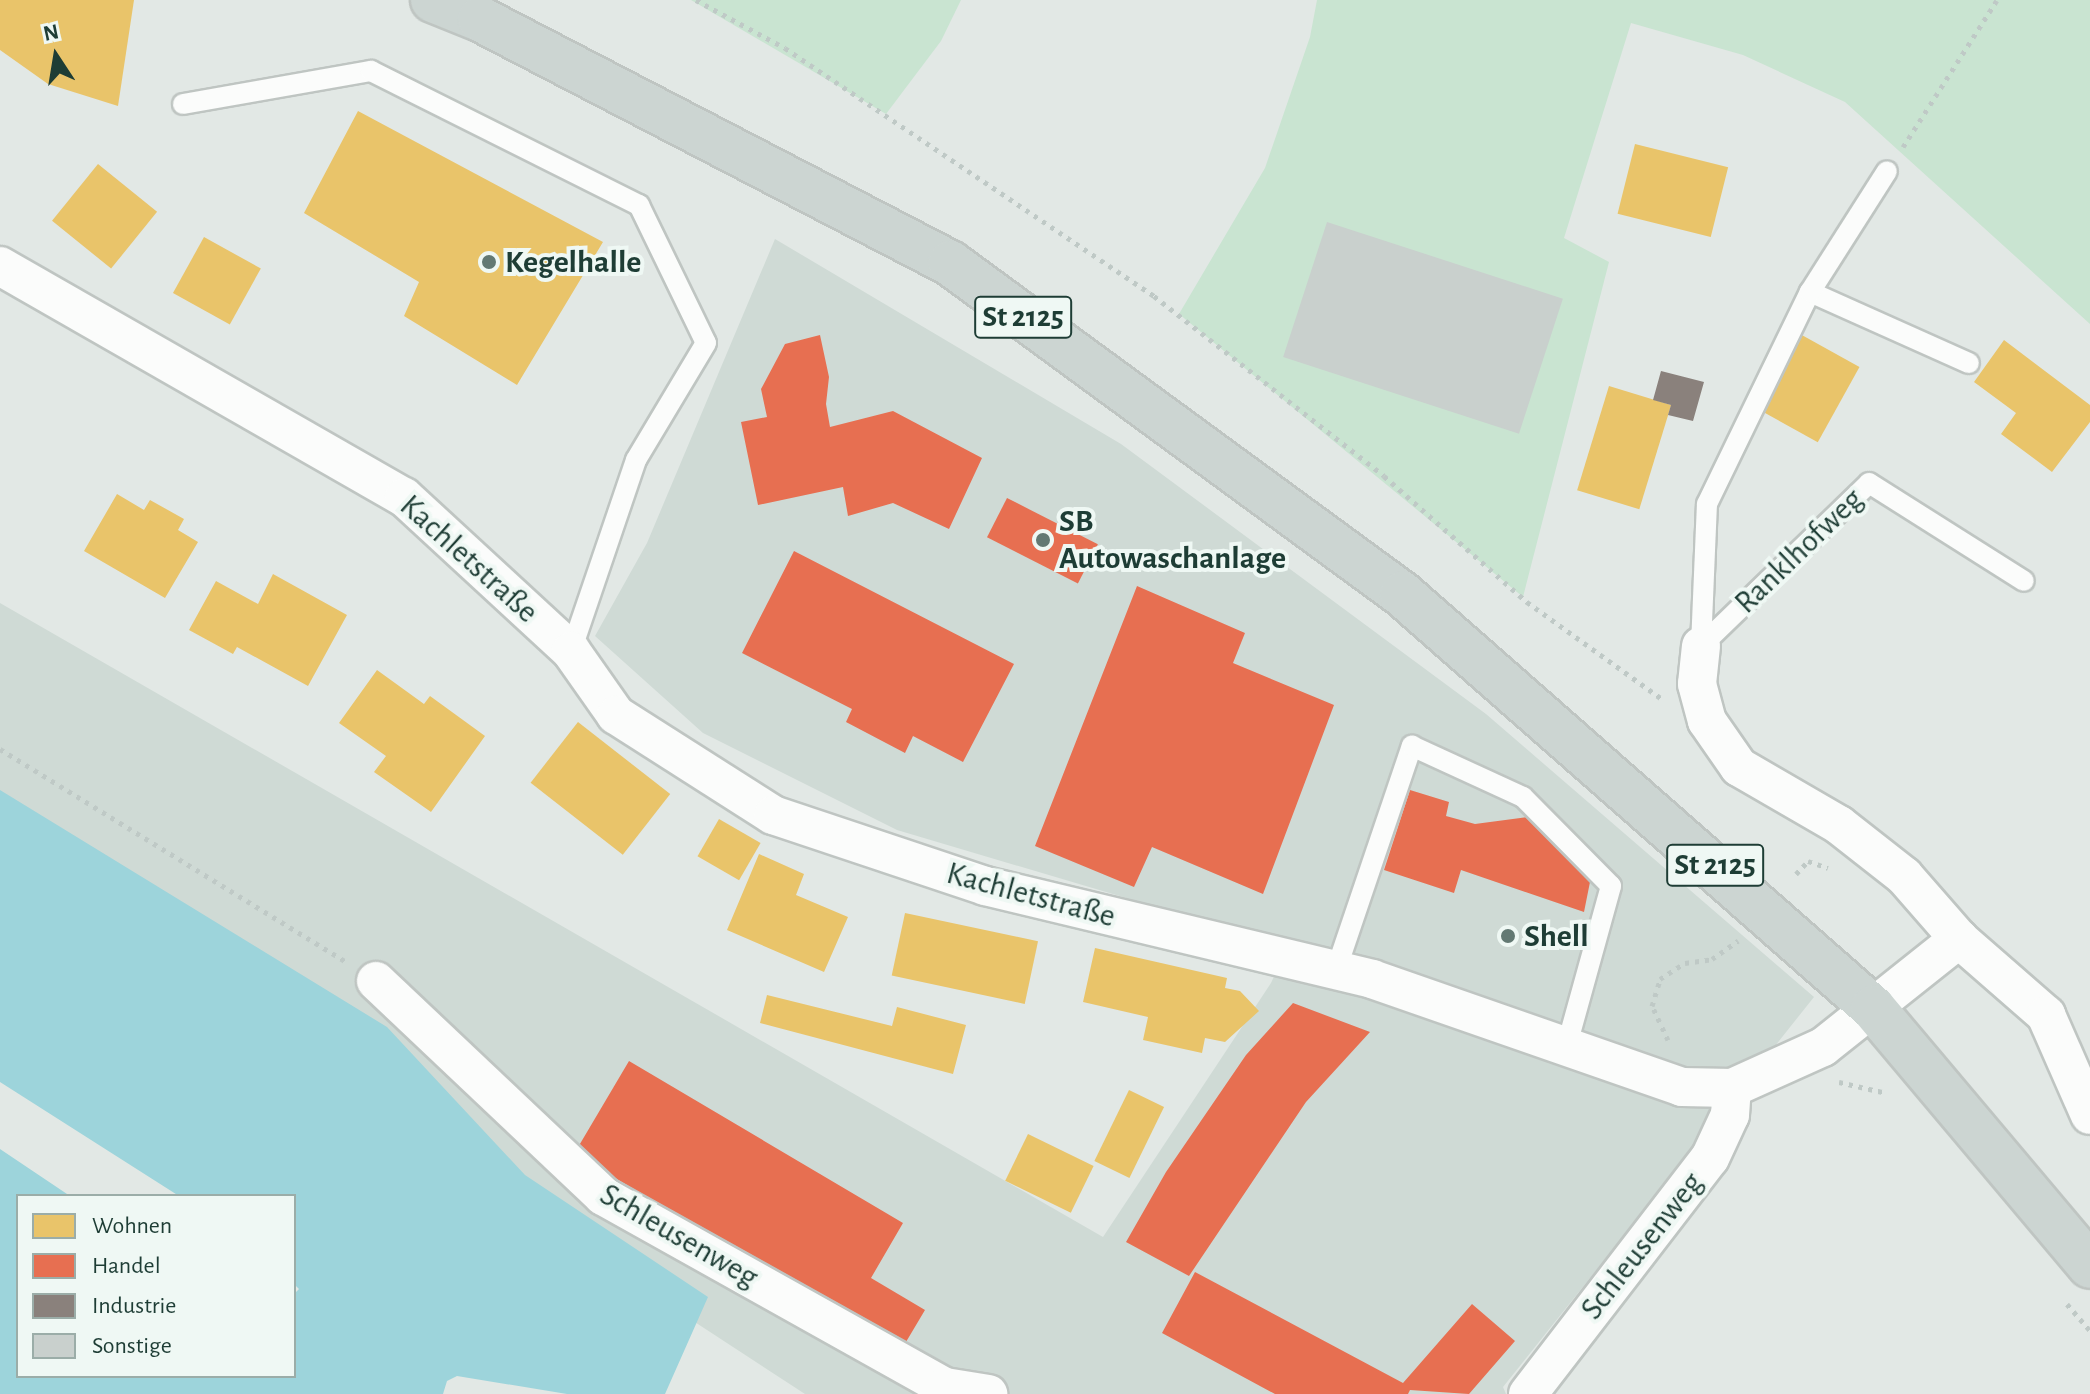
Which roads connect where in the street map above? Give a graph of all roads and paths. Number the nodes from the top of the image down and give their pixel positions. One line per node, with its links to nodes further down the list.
1 (433, 0): 18 (main road, St 2125)
2 (696, 0): 12 (path)
3 (1997, 0): 5 (path)
4 (183, 104): 11 (lane)
5 (1887, 171): 7 (lane, Ranklhofweg)
6 (0, 266): 11 (street, Kachletstraße)
7 (1810, 292): 8 (lane); 10 (lane, Ranklhofweg)
8 (1969, 363)
9 (2024, 581): 10 (lane, Ranklhofweg)
10 (1701, 646): 12 (street, Ranklhofweg)
11 (571, 651): 16 (street, Kachletstraße)
12 (1701, 699): 15 (street, Ranklhofweg)
13 (0, 749): 17 (path)
14 (1740, 938): 19 (path)
15 (1959, 939): 18 (street, Kachletstraße); 24 (street)
16 (1336, 970): 20 (street, Kachletstraße); 20 (lane)
17 (376, 981): 27 (street, Schleusenweg)
18 (1873, 1008): 22 (street, Kachletstraße); 25 (main road, St 2125)
19 (1670, 1043)
20 (1567, 1045): 22 (street, Kachletstraße)
21 (1835, 1081): 23 (path)
22 (1732, 1088): 28 (street, Schleusenweg)
23 (1891, 1094)
24 (2090, 1115)
25 (2075, 1280): 26 (path)
26 (2090, 1330)
27 (988, 1394)
28 (1528, 1394)

